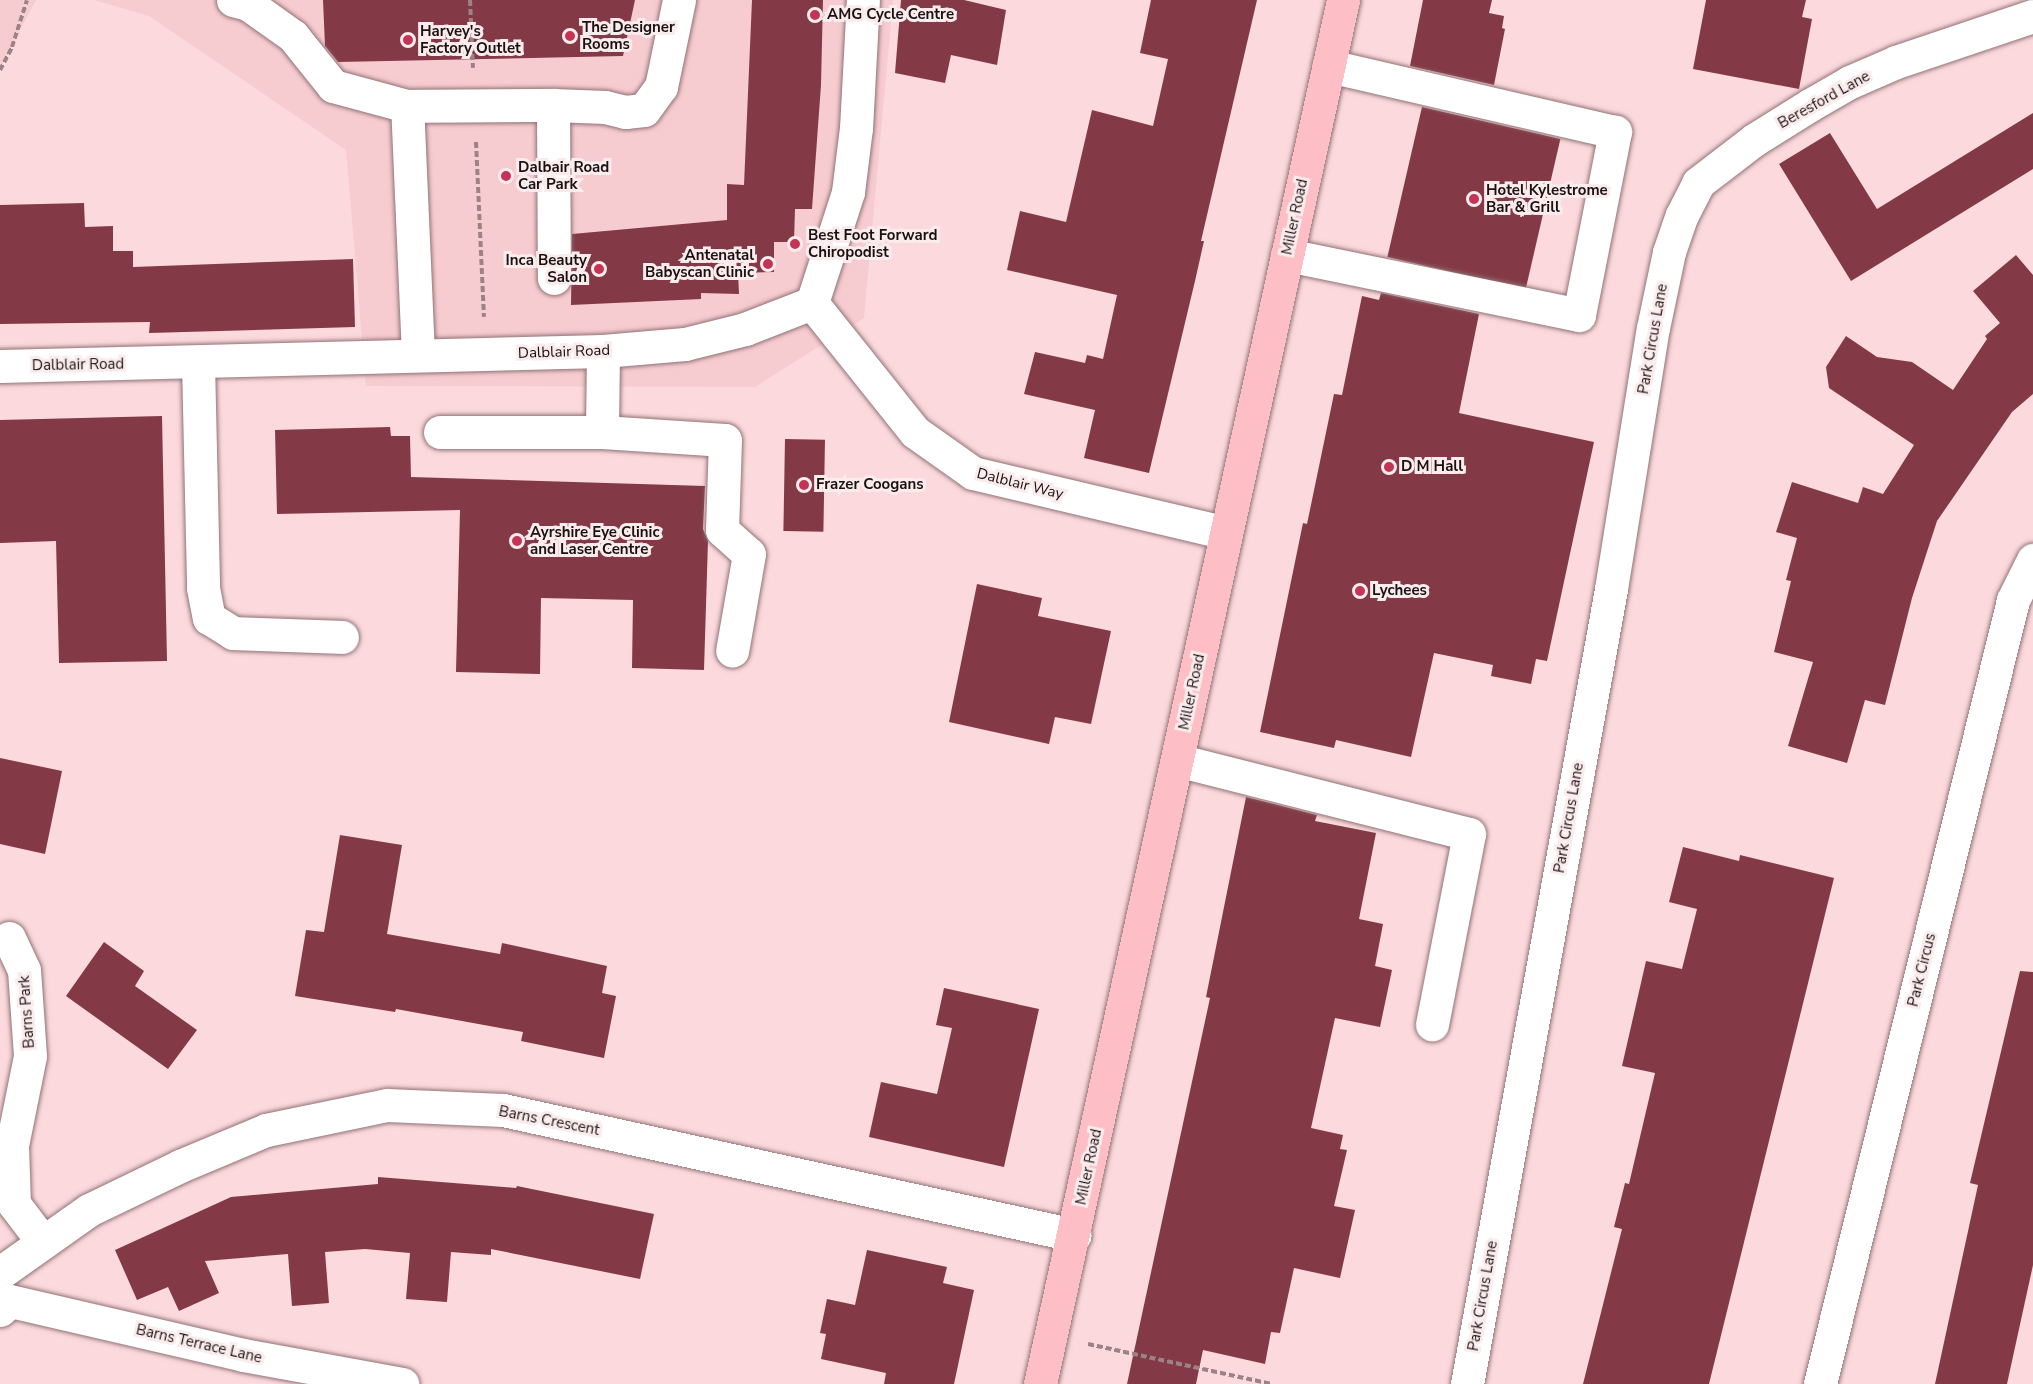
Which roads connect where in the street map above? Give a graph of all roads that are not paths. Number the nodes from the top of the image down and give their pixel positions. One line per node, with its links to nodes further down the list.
1 (233, 0): 8 (street)
2 (679, 0): 7 (street)
3 (863, 0): 12 (street)
4 (1343, 0): 6 (main road, Miller Road)
5 (2033, 16): 9 (street, Beresford Lane)
6 (1328, 66): 10 (main road, Miller Road); 10 (street)
7 (553, 105): 8 (street); 11 (street)
8 (407, 106): 14 (street)
9 (1670, 252): 32 (street, Park Circus Lane)
10 (1287, 255): 19 (main road, Miller Road)
11 (554, 278)
12 (812, 303): 13 (street, Dalblair Road); 19 (street, Dalblair Way)
13 (603, 351): 14 (street, Dalblair Road); 18 (street)
14 (418, 355): 15 (street, Dalblair Road)
15 (198, 362): 16 (street, Dalblair Road); 21 (street)
16 (0, 366)
17 (440, 432): 18 (street)
18 (602, 432): 22 (street)
19 (1226, 533): 23 (main road, Miller Road)
20 (2033, 560): 33 (street, Park Circus)
21 (342, 637)
22 (732, 651)
23 (1177, 760): 25 (street); 26 (main road, Miller Road)
24 (9, 938): 27 (street, Barns Park)
25 (1432, 1024)
26 (1074, 1235): 27 (street, Barns Crescent); 31 (main road, Miller Road)
27 (43, 1242): 28 (street)
28 (0, 1273)
29 (0, 1310): 30 (street, Barns Terrace Lane)
30 (402, 1384)
31 (1040, 1384)
32 (1467, 1384)
33 (1820, 1384)

